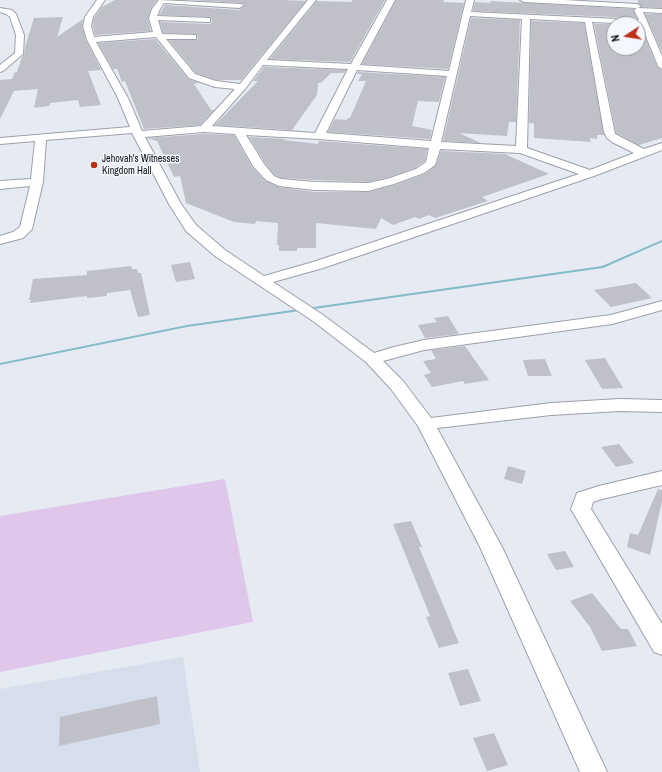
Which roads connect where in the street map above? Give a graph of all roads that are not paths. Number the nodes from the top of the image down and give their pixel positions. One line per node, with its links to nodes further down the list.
1 (101, 0): 21 (street)
2 (163, 0): 8 (street); 14 (street)
3 (312, 0): 22 (street)
4 (391, 0): 23 (street)
5 (470, 0): 11 (street)
6 (524, 0): 7 (street)
7 (636, 5): 10 (street); 13 (street)
8 (239, 6)
9 (0, 10): 25 (street)
10 (662, 11)
11 (467, 14): 12 (street); 26 (street)
12 (526, 16): 15 (street); 36 (street)
13 (641, 16)
14 (153, 18): 16 (street); 19 (street)
15 (588, 19): 17 (street); 37 (street)
16 (207, 20)
17 (606, 20)
18 (646, 27): 24 (street)
19 (160, 35): 20 (street); 21 (street); 27 (street)
20 (193, 37)
21 (91, 40): 30 (street)
22 (260, 62): 23 (street); 27 (street)
23 (354, 66): 26 (street); 31 (street)
24 (662, 66)
25 (0, 69)
26 (452, 74): 34 (street)
27 (242, 87): 28 (street)
28 (204, 128): 29 (street); 30 (street)
29 (238, 130): 31 (street); 34 (street)
30 (137, 132): 32 (street); 42 (street)
31 (319, 136): 34 (street)
32 (41, 138): 33 (street); 39 (street)
33 (0, 141)
34 (435, 145): 36 (street)
35 (662, 146): 37 (street)
36 (521, 150): 38 (street)
37 (643, 153): 38 (street)
38 (590, 174): 42 (street)
39 (37, 182): 40 (street); 41 (street)
40 (0, 185)
41 (0, 240)
42 (261, 281): 44 (street)
43 (662, 305): 44 (street)
44 (372, 359): 46 (street)
45 (662, 406): 46 (street)
46 (426, 424): 49 (street)
47 (662, 478): 48 (street)
48 (662, 645)
49 (594, 772)

